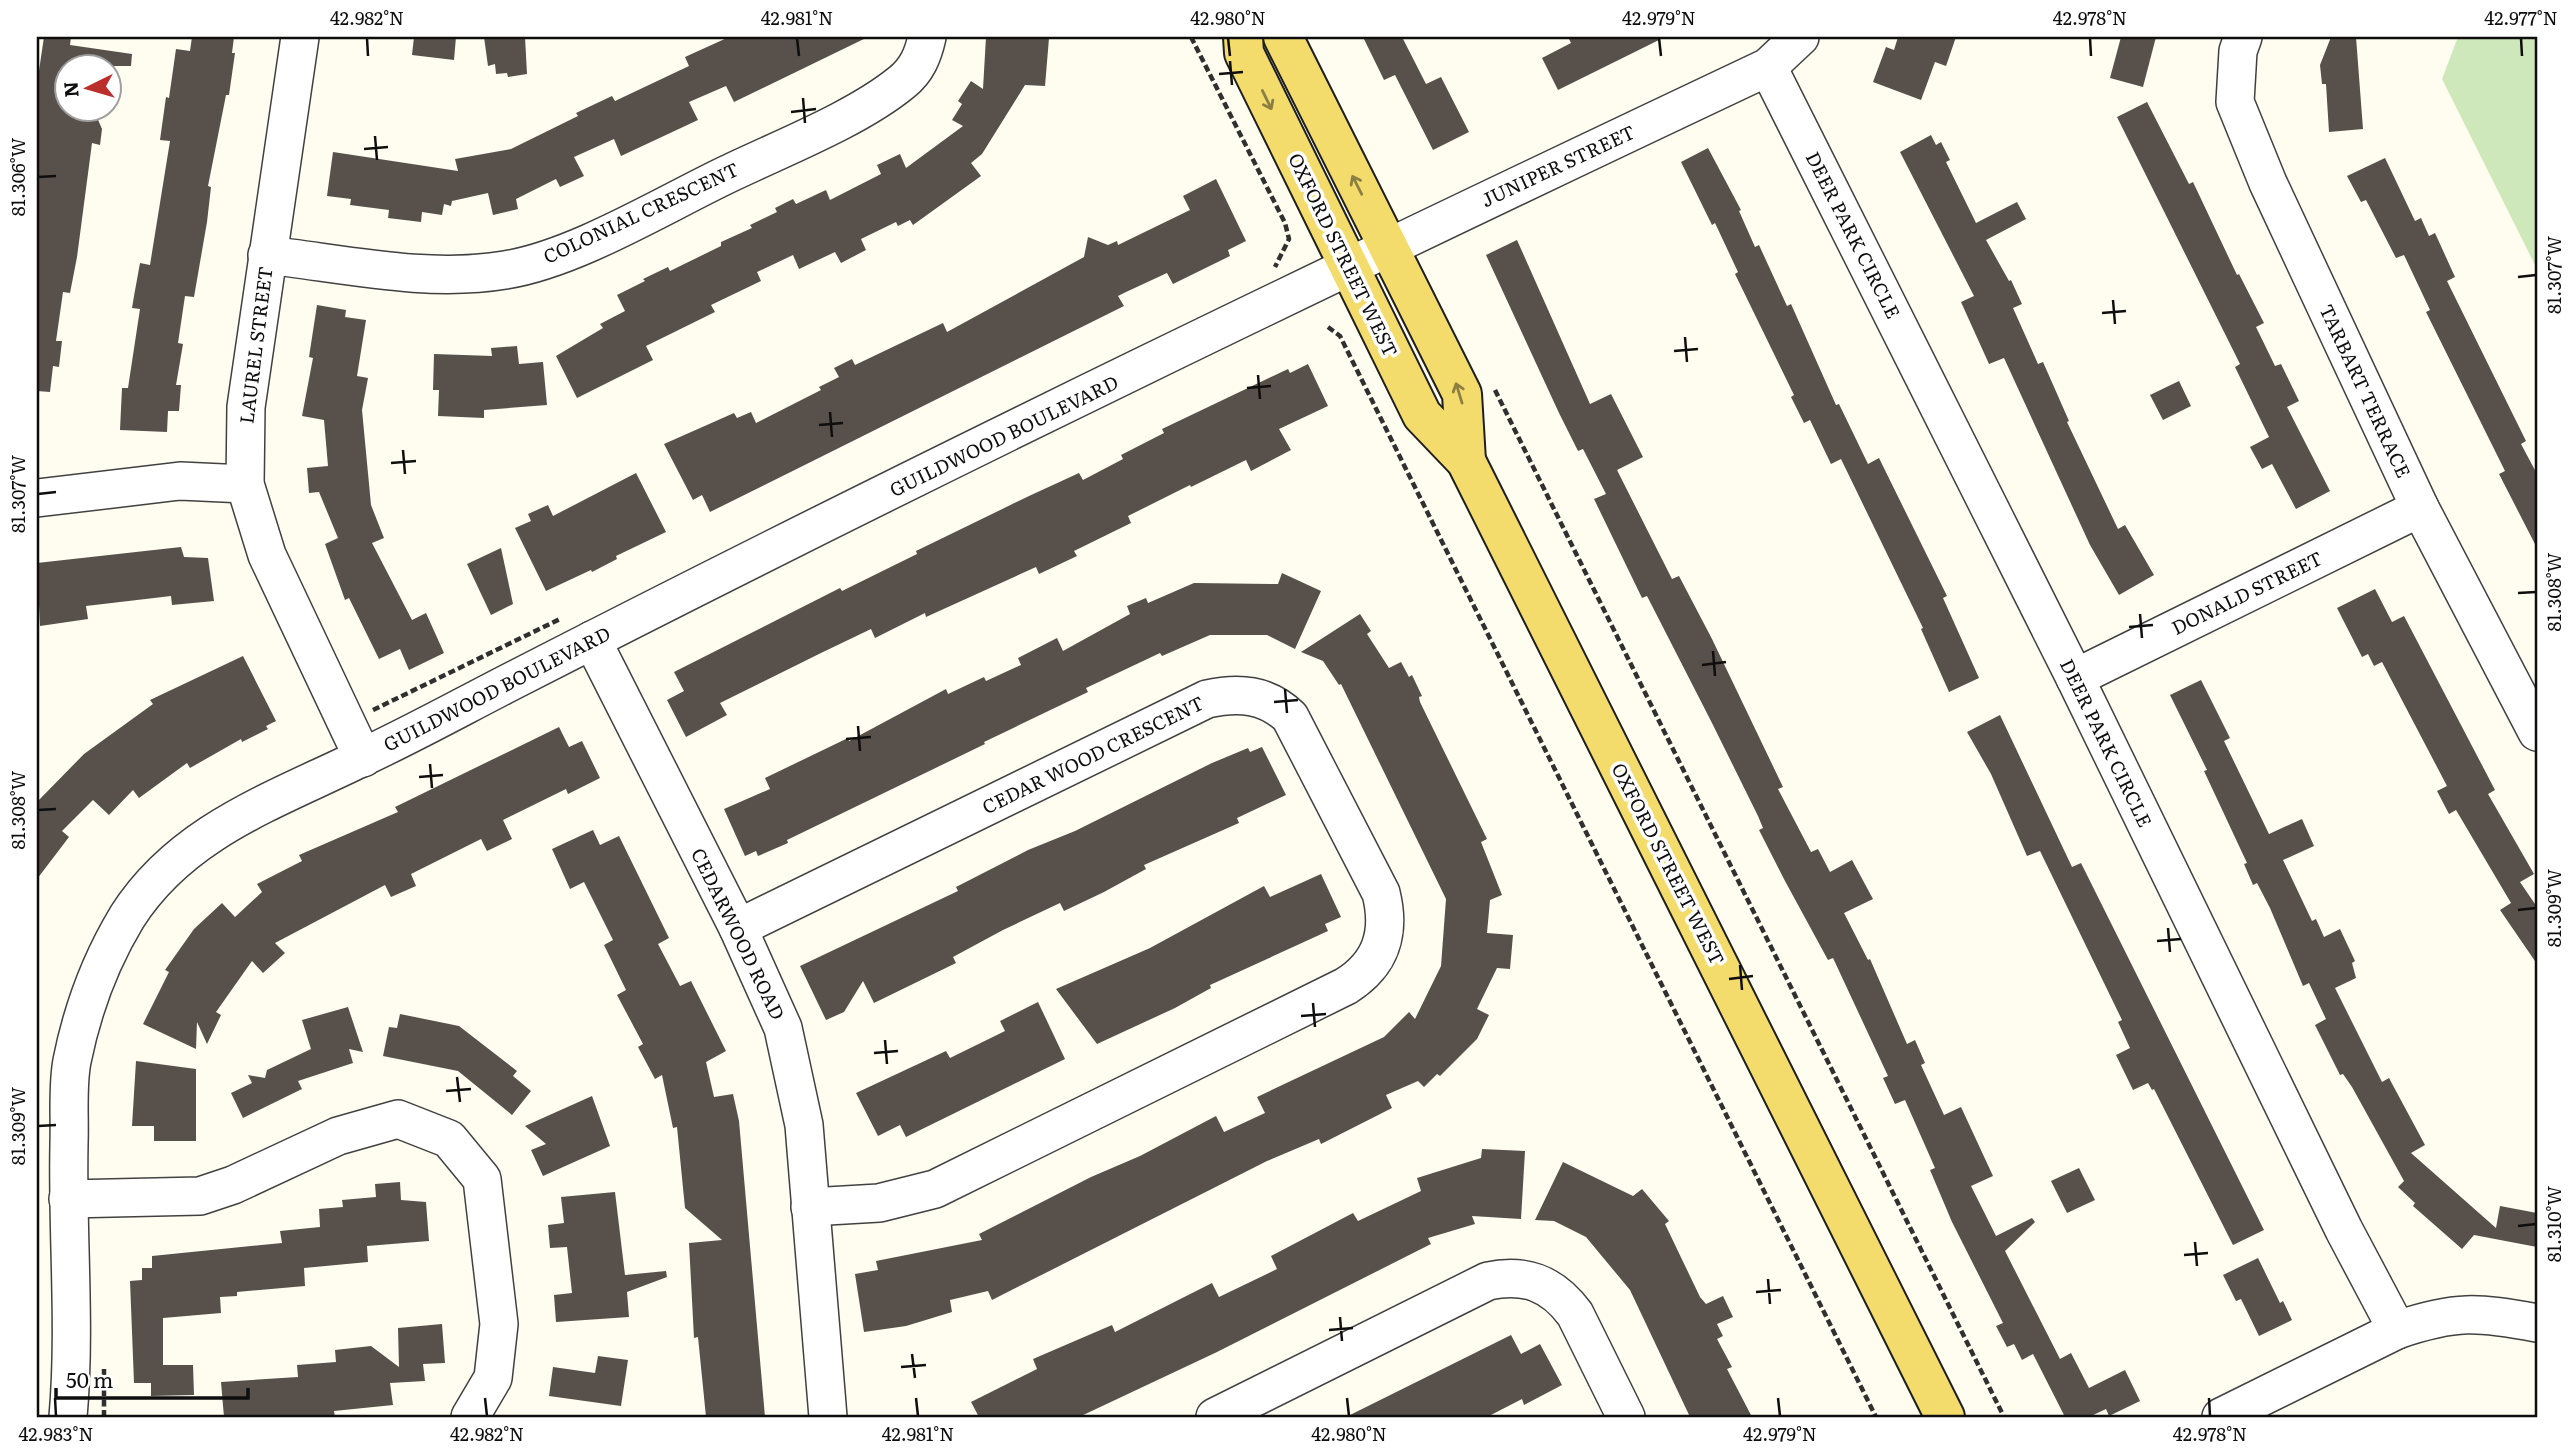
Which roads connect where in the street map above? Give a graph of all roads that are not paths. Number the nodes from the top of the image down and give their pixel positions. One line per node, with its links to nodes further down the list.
1 (300, 37): 9 (street, LAUREL STREET)
2 (927, 37): 9 (street, COLONIAL CRESCENT)
3 (1243, 37): 10 (main road, OXFORD STREET WEST, one-way to 10)
4 (1283, 37): 8 (main road, OXFORD STREET WEST, one-way to 4)
5 (1800, 37): 7 (street)
6 (2243, 37): 14 (street, TARBART TERRACE)
7 (1768, 67): 8 (street, JUNIPER STREET); 16 (street, DEER PARK CIRCLE)
8 (1388, 246): 10 (street, JUNIPER STREET); 11 (main road, OXFORD STREET WEST, one-way to 8)
9 (267, 254): 12 (street, LAUREL STREET)
10 (1348, 265): 11 (main road, OXFORD STREET WEST); 15 (street, GUILDWOOD BOULEVARD)
11 (1466, 461): 29 (main road, OXFORD STREET WEST)
12 (245, 484): 13 (street); 18 (street, LAUREL STREET)
13 (37, 498)
14 (2420, 508): 16 (street, DONALD STREET); 17 (street, TARBART TERRACE)
15 (582, 627): 18 (street, GUILDWOOD BOULEVARD); 19 (street, CEDARWOOD ROAD)
16 (2075, 678): 23 (street, DEER PARK CIRCLE)
17 (2537, 732)
18 (363, 758): 20 (street, GUILDWOOD BOULEVARD)
19 (738, 928): 21 (street, CEDARWOOD ROAD); 21 (street, CEDAR WOOD CRESCENT)
20 (68, 1199): 24 (street, GUILDWOOD BOULEVARD); 25 (street)
21 (810, 1207): 26 (street, CEDARWOOD ROAD)
22 (2537, 1323): 23 (street)
23 (2397, 1330): 30 (street)
24 (68, 1417)
25 (470, 1417)
26 (828, 1417)
27 (1215, 1417): 28 (street)
28 (1626, 1417)
29 (1945, 1417)
30 (2221, 1417)

